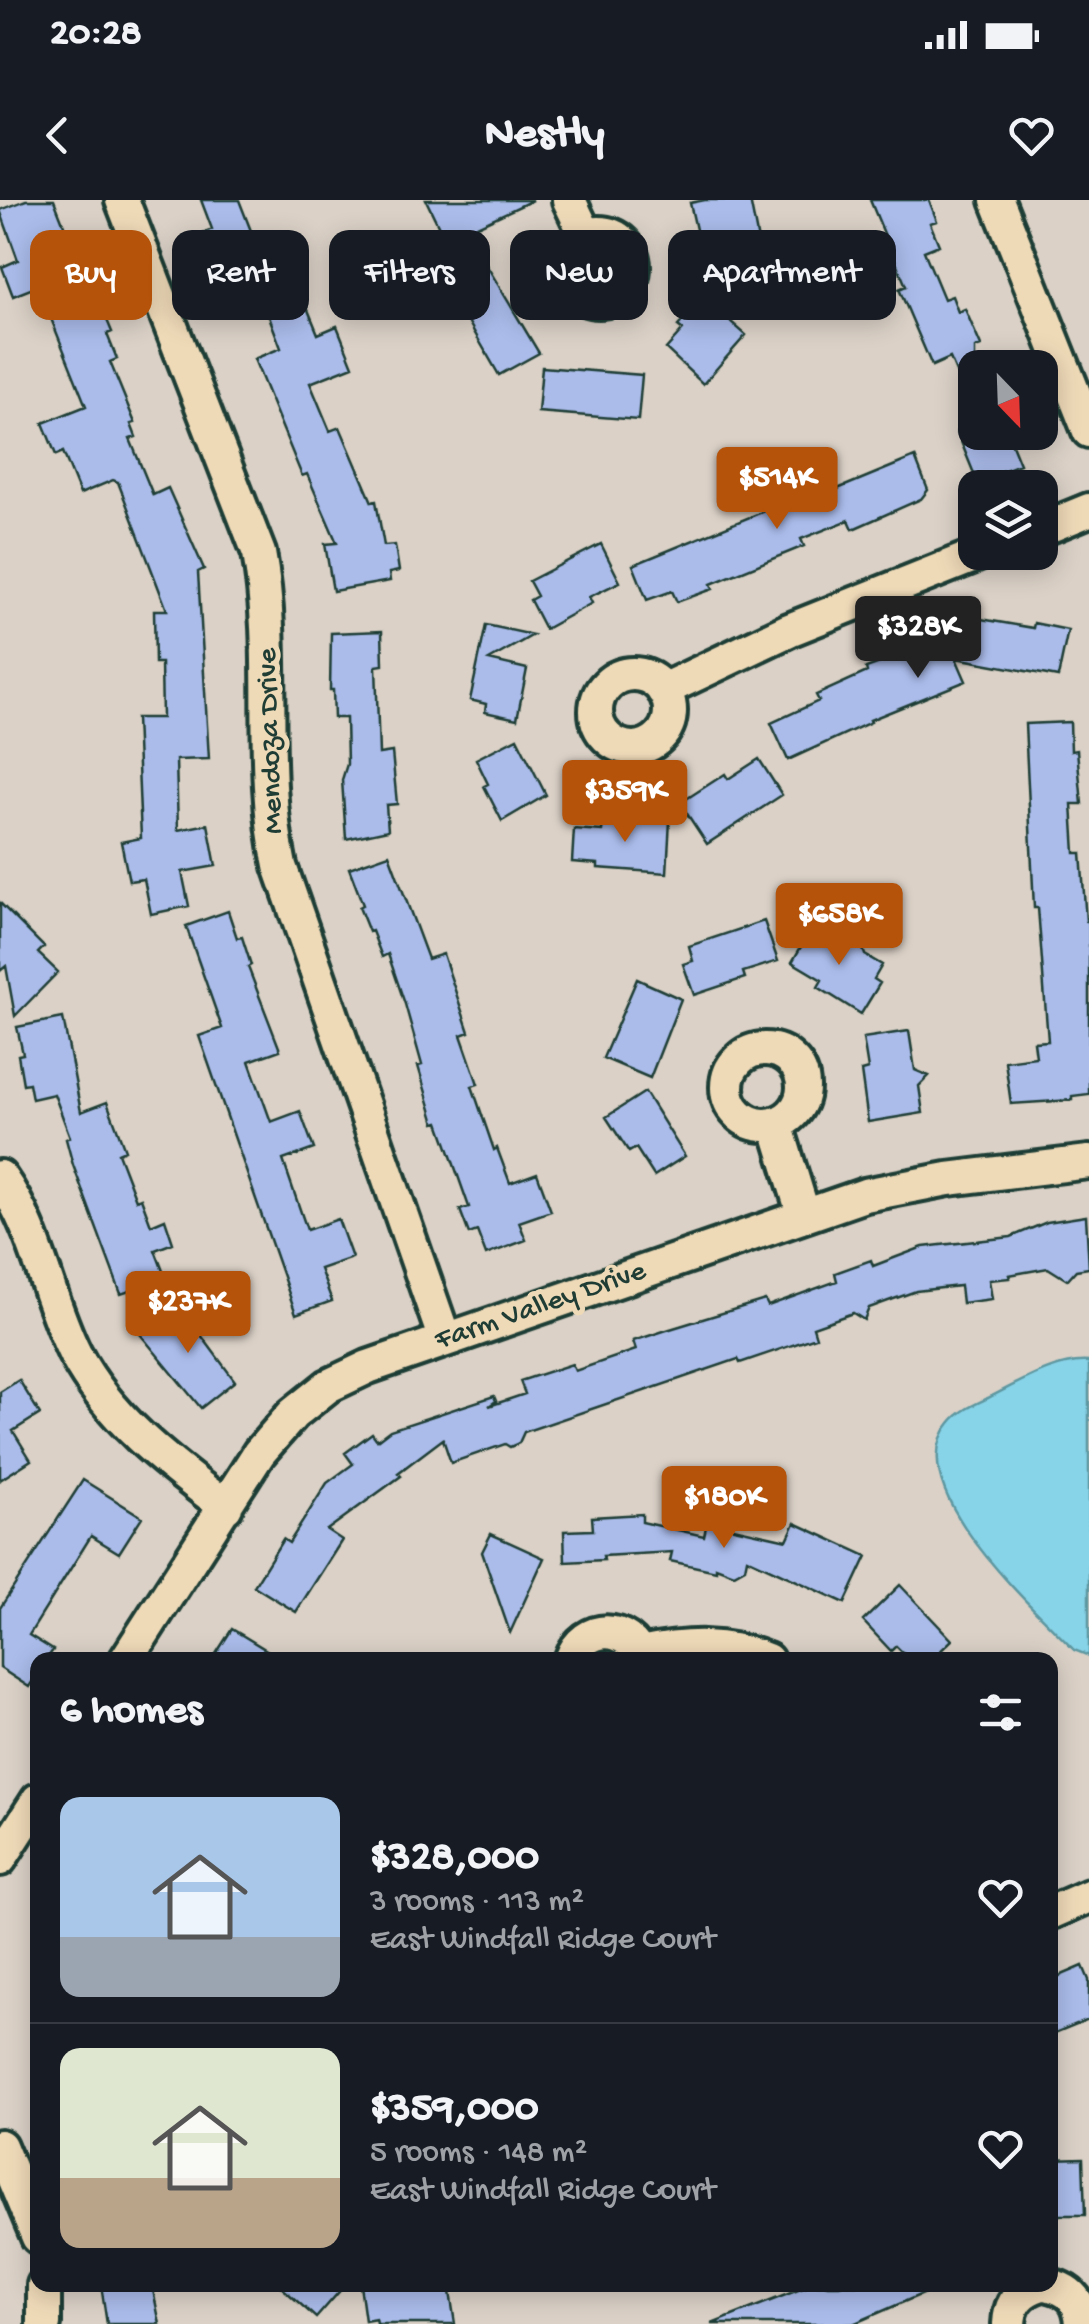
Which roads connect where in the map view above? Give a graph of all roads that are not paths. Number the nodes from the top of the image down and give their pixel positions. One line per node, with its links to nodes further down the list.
1 (122, 200): 14 (street, Mendoza Drive)
2 (569, 200): 4 (street)
3 (996, 200): 5 (street)
4 (583, 230)
5 (1089, 431)
6 (1089, 510): 7 (street)
7 (1058, 523)
8 (958, 562): 9 (street)
9 (663, 690)
10 (776, 1124): 13 (street)
11 (1089, 1162): 13 (street, Farm Valley Drive)
12 (0, 1177): 15 (street)
13 (804, 1216): 14 (street, Farm Valley Drive)
14 (445, 1340): 15 (street, Farm Valley Drive)
15 (226, 1507): 16 (street, Farm Valley Drive)
16 (131, 1652)
17 (574, 1652): 18 (street)
18 (638, 1652)
19 (660, 1652): 20 (street)
20 (741, 1652)
21 (30, 1812): 22 (street)
22 (0, 1859)
23 (1089, 1896): 24 (street)
24 (1058, 1910)
25 (0, 2146): 26 (street)
26 (30, 2218)
27 (1058, 2288): 32 (street)
28 (44, 2292): 30 (street)
29 (1024, 2292): 31 (street)
30 (44, 2324)
31 (1009, 2324)
32 (1082, 2324)

